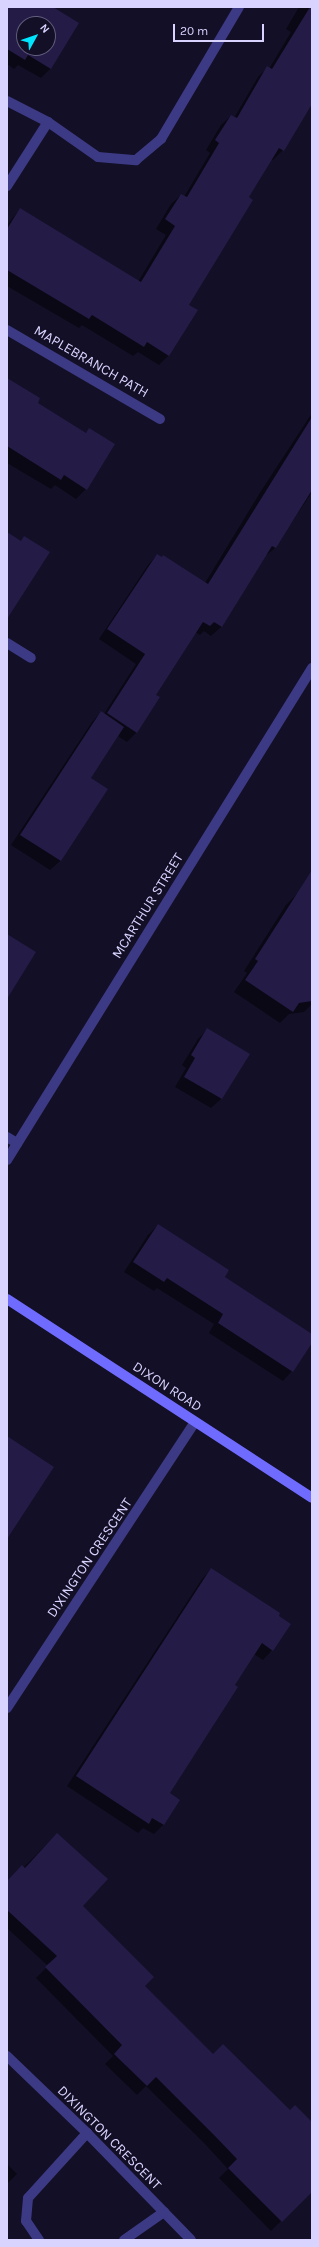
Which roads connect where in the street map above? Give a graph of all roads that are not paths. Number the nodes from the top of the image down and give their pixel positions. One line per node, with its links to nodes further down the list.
1 (239, 7): 3 (street)
2 (7, 101): 3 (street)
3 (48, 122): 4 (street)
4 (7, 186)
5 (7, 330): 6 (street, MAPLEBRANCH PATH)
6 (160, 418)
7 (7, 643): 8 (street)
8 (31, 658)
9 (312, 668): 11 (street, MCARTHUR STREET)
10 (7, 1137): 11 (street)
11 (17, 1143): 12 (street, MCARTHUR STREET)
12 (7, 1160)
13 (7, 1299): 14 (main road, DIXON ROAD)
14 (195, 1422): 15 (main road, DIXON ROAD); 16 (street, DIXINGTON CRESCENT)
15 (312, 1498)
16 (7, 1708)
17 (7, 2056): 18 (street, DIXINGTON CRESCENT)
18 (87, 2132): 19 (street, DIXINGTON CRESCENT); 20 (street)
19 (164, 2212): 21 (street); 22 (street, DIXINGTON CRESCENT)
20 (39, 2240)
21 (124, 2240)
22 (191, 2240)

